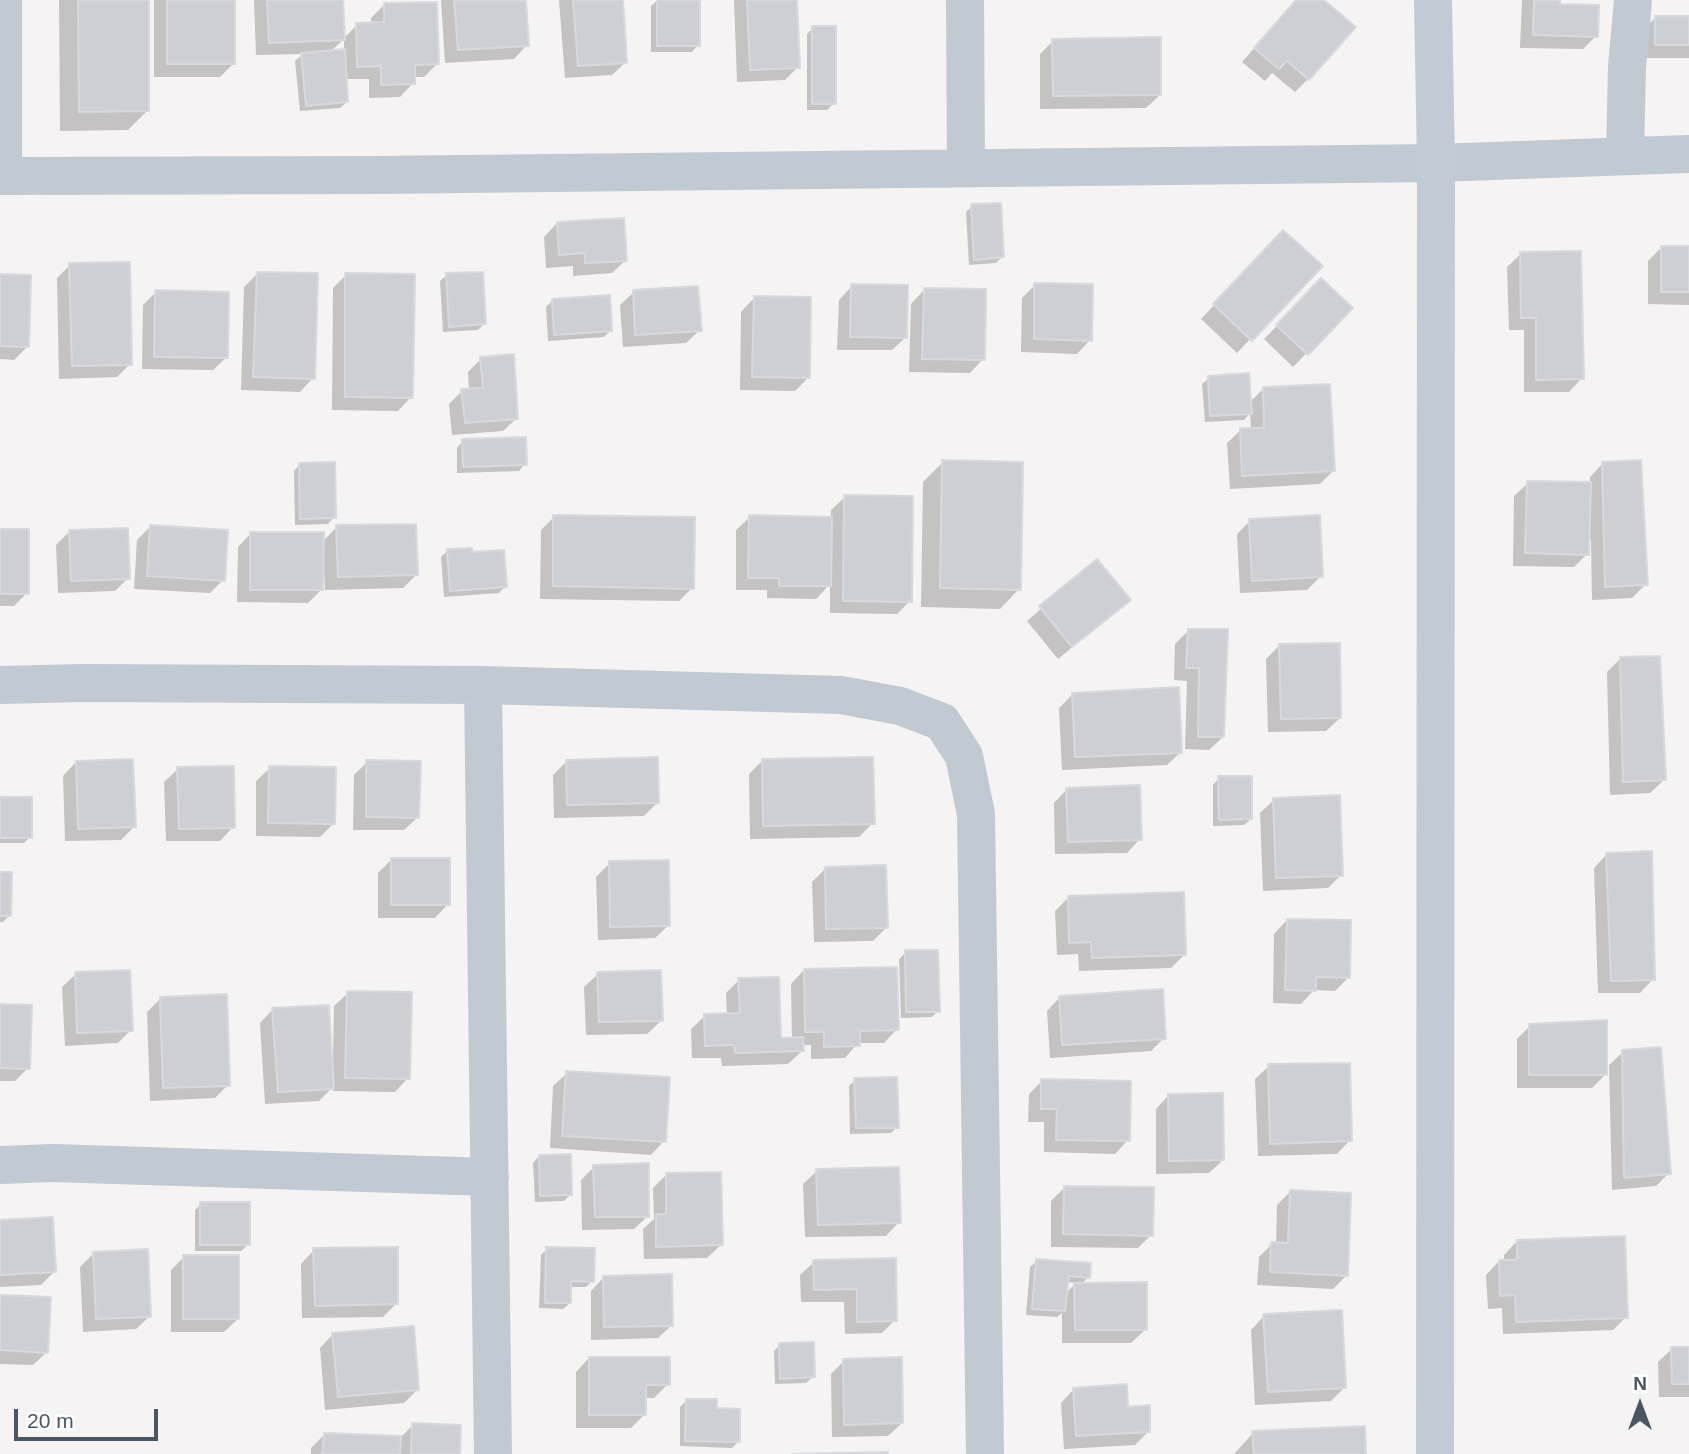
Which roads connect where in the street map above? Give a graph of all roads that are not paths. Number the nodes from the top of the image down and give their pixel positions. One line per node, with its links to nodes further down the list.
1 (3, 0): 9 (street)
2 (965, 0): 8 (street)
3 (1433, 0): 7 (street)
4 (1633, 0): 6 (street)
5 (1689, 154): 6 (street)
6 (1625, 155): 7 (street)
7 (1436, 163): 8 (street); 16 (street)
8 (966, 168): 9 (street)
9 (2, 176)
10 (0, 685): 11 (street)
11 (483, 685): 13 (street); 15 (street)
12 (0, 1165): 13 (street)
13 (489, 1177): 14 (street)
14 (493, 1454)
15 (985, 1454)
16 (1435, 1454)

